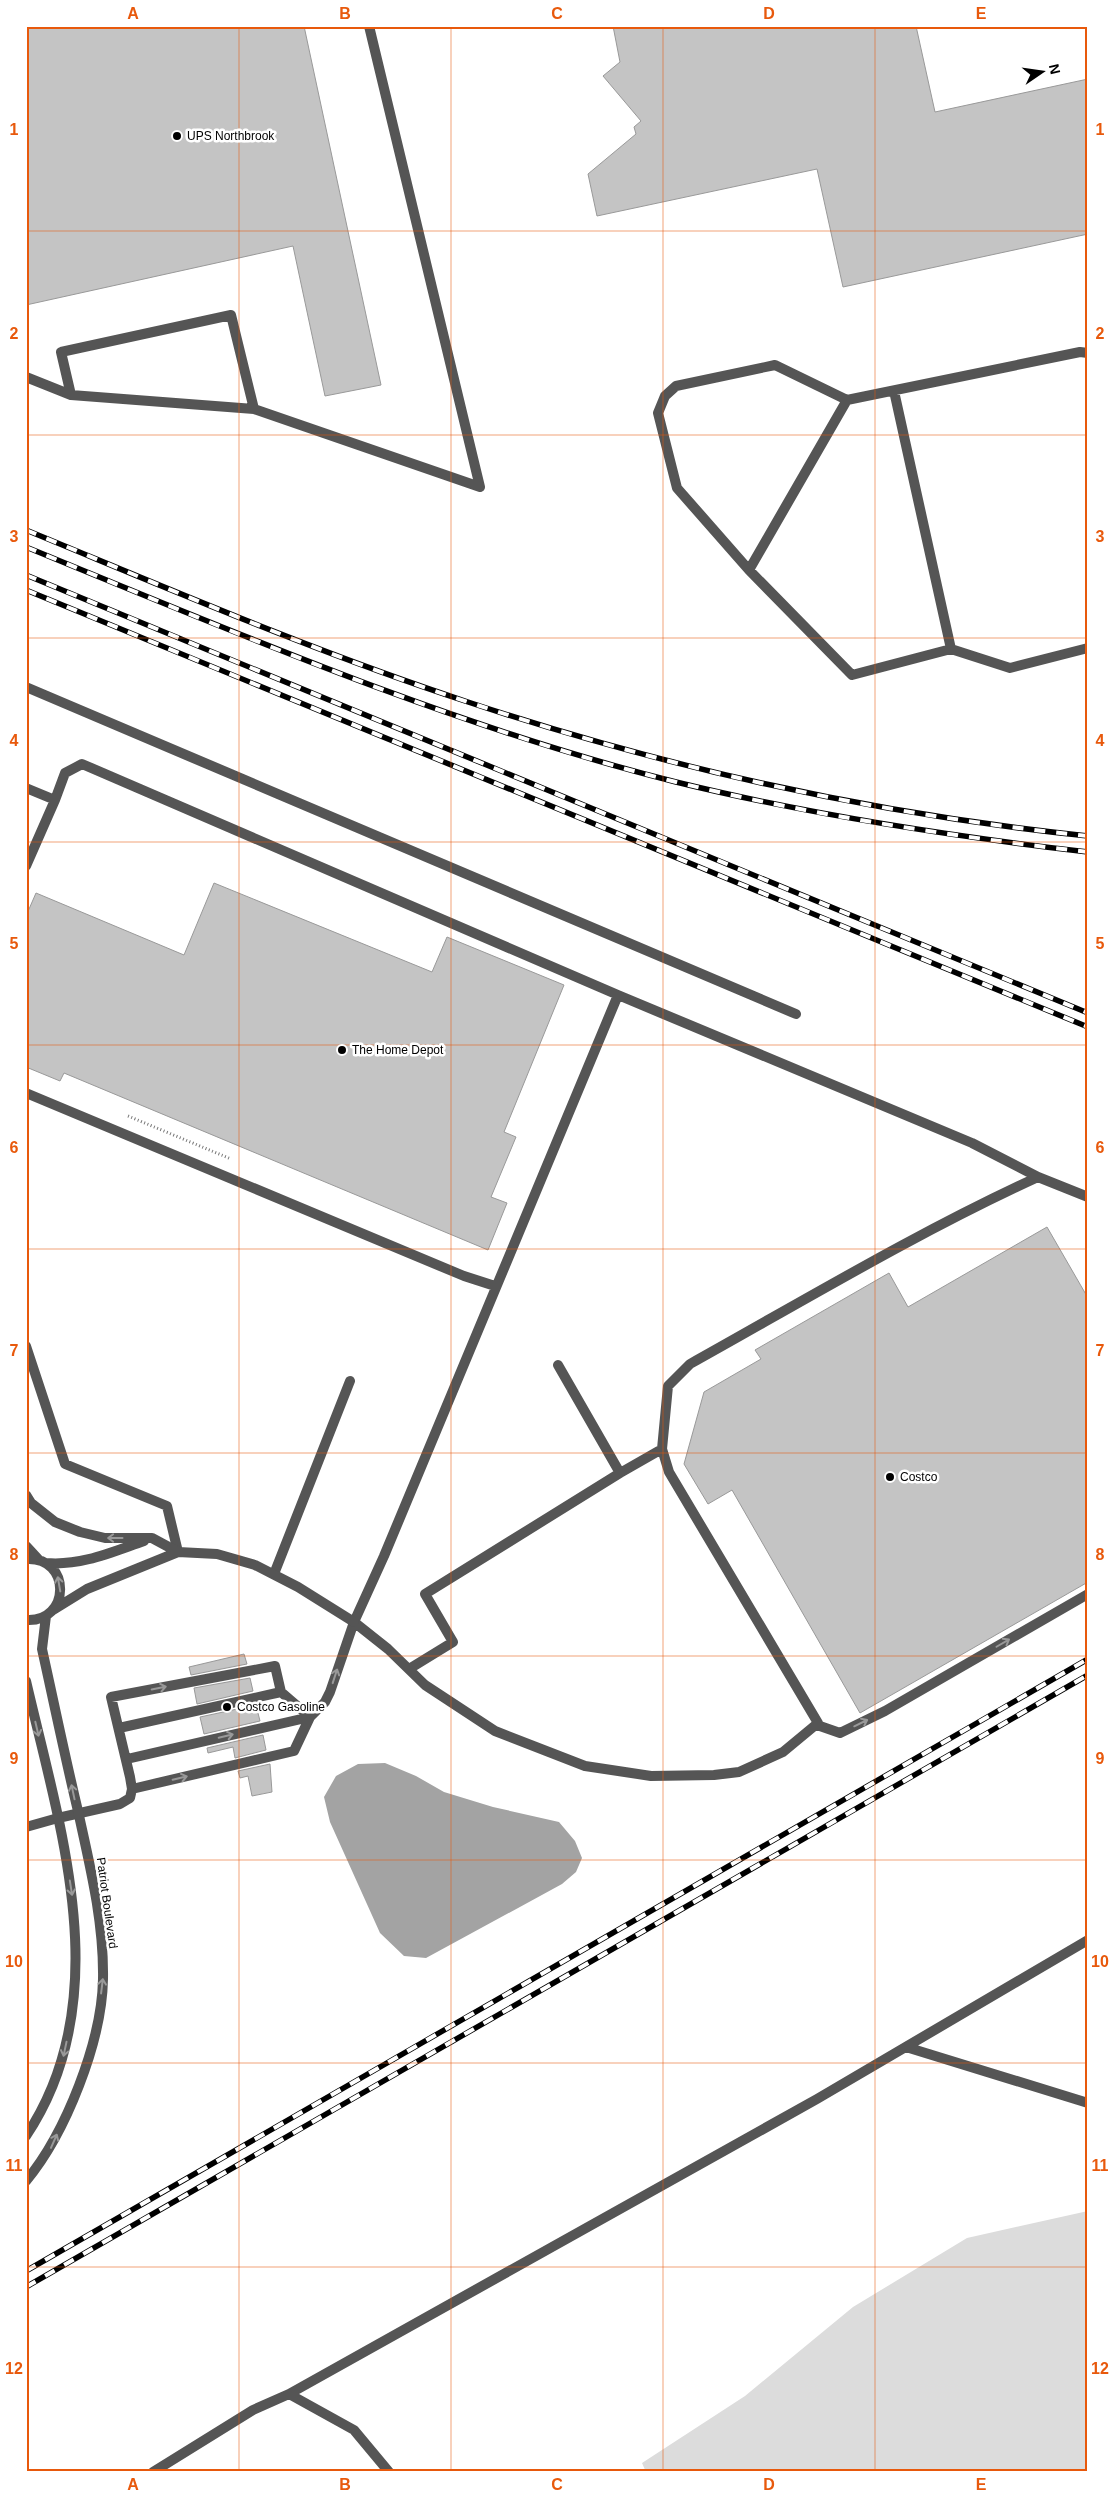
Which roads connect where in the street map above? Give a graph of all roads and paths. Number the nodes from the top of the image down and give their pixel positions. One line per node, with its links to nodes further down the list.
1 (369, 26): 7 (street)
2 (1088, 353): 4 (street)
3 (26, 377): 5 (street)
4 (894, 391): 6 (street); 10 (street)
5 (71, 395): 7 (street); 7 (street)
6 (847, 400): 8 (street); 8 (street)
7 (254, 409)
8 (749, 570): 10 (street)
9 (1088, 648): 10 (street)
10 (951, 649)
11 (26, 687): 16 (street)
12 (26, 788): 13 (street)
13 (56, 800): 14 (street); 15 (street)
14 (26, 866)
15 (618, 995): 18 (street); 20 (street)
16 (796, 1014)
17 (26, 1093): 20 (street)
18 (1038, 1177): 19 (street); 24 (street)
19 (1088, 1196)
20 (495, 1286): 36 (street)
21 (26, 1346): 29 (street)
22 (558, 1365): 25 (street)
23 (350, 1381): 32 (street)
24 (662, 1449): 25 (street); 41 (street)
25 (620, 1473): 37 (street)
26 (26, 1495): 27 (street, one-way to 26)
27 (152, 1538): 29 (street); 31 (street)
28 (26, 1546): 31 (street, Patriot Boulevard)
29 (178, 1552): 32 (street); 34 (street)
30 (26, 1559): 31 (street)
31 (42, 1561): 34 (street, Patriot Boulevard, one-way to 31)
32 (274, 1574): 36 (street)
33 (1088, 1594): 41 (street, one-way to 33)
34 (49, 1613): 35 (street); 45 (street, Patriot Boulevard, one-way to 34)
35 (26, 1620)
36 (354, 1622): 37 (street); 40 (street, one-way to 36)
37 (409, 1669): 41 (street)
38 (26, 1681): 46 (street, one-way to 46)
39 (281, 1692): 40 (street); 42 (street); 42 (street, one-way to 39)
40 (310, 1717): 43 (street, one-way to 40); 44 (street, one-way to 40)
41 (817, 1725)
42 (119, 1728): 43 (street)
43 (127, 1759): 44 (street)
44 (132, 1789): 45 (street)
45 (78, 1813): 46 (street); 52 (street, Patriot Boulevard, one-way to 45)
46 (58, 1818): 47 (street); 51 (street, one-way to 51)
47 (26, 1828)
48 (1088, 1940): 49 (street)
49 (906, 2047): 50 (street); 53 (street)
50 (1088, 2103)
51 (26, 2136)
52 (26, 2180)
53 (289, 2394): 54 (street); 55 (street)
54 (153, 2472)
55 (389, 2472)

